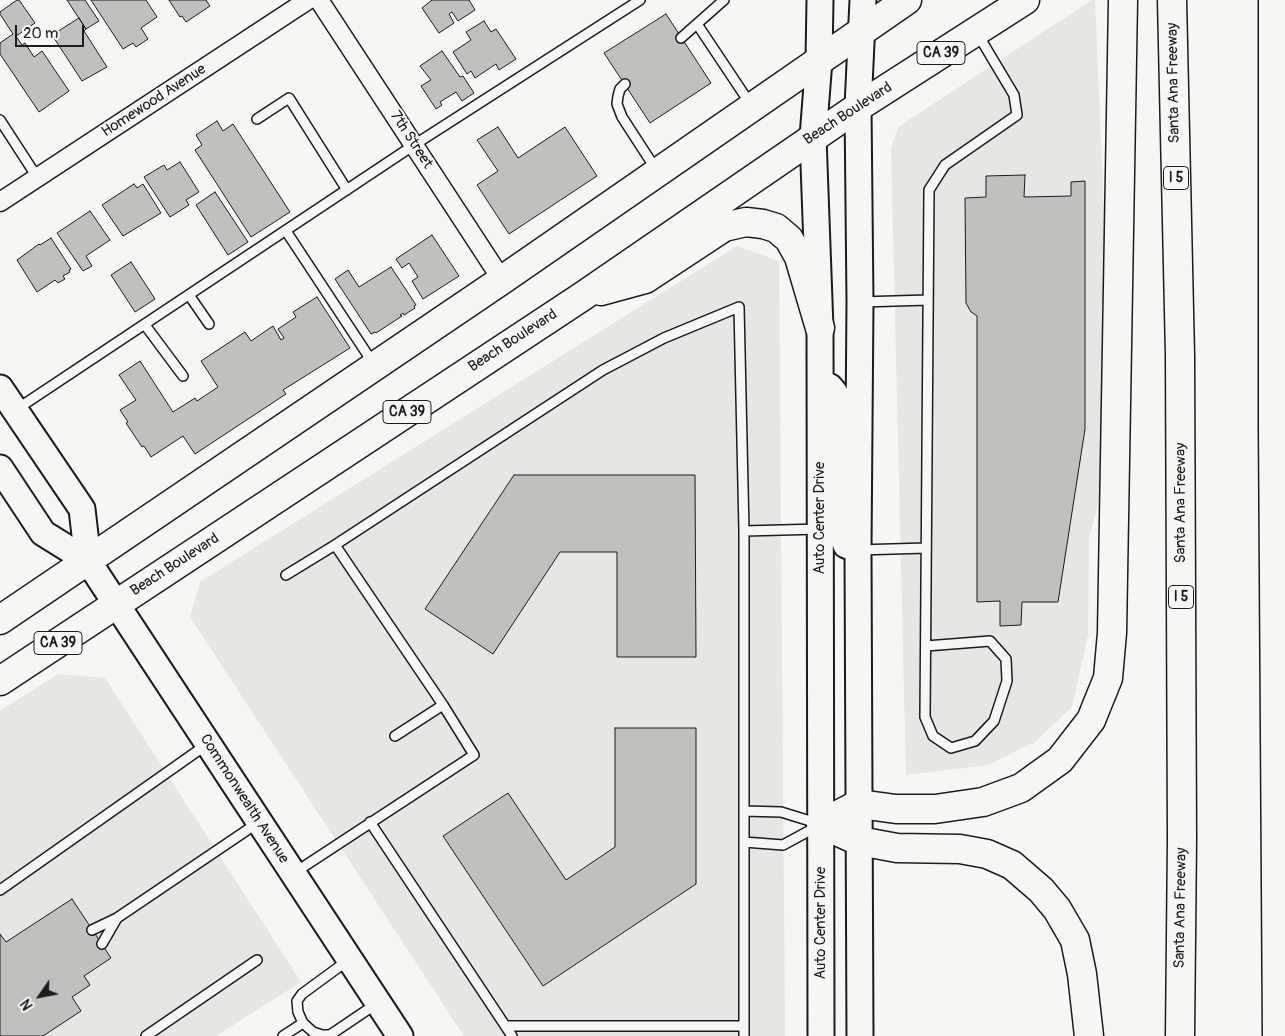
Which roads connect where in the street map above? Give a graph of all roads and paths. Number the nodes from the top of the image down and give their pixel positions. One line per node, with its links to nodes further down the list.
1 (308, 0): 25 (street, Homewood Avenue)
2 (319, 0): 23 (street, 7th Street)
3 (640, 0): 23 (lane)
4 (724, 0): 12 (lane)
5 (820, 0): 16 (main road, Auto Center Drive)
6 (863, 0): 14 (main road)
7 (907, 0): 14 (main road)
8 (1025, 0): 13 (main road, Beach Boulevard / CA 39)
9 (1122, 0): 57 (main road)
10 (1172, 0): 83 (main road, Santa Ana Freeway / I 5)
11 (1273, 0): 84 (main road)
12 (697, 24): 15 (lane); 18 (lane)
13 (976, 31): 19 (main road, Beach Boulevard / CA 39); 32 (lane)
14 (862, 32): 16 (main road); 19 (main road)
15 (681, 38)
16 (819, 60): 18 (main road); 22 (main road, Auto Center Drive)
17 (624, 84): 24 (lane)
18 (752, 107): 24 (main road)
19 (858, 107): 22 (main road, Beach Boulevard / CA 39); 33 (main road)
20 (257, 119): 26 (lane)
21 (0, 120): 25 (lane)
22 (813, 137): 31 (main road, Beach Boulevard / CA 39); 36 (main road, Auto Center Drive)
23 (414, 145): 26 (lane); 29 (street, 7th Street)
24 (658, 173): 29 (main road)
25 (38, 177): 27 (street, Homewood Avenue)
26 (347, 190): 28 (lane)
27 (0, 202)
28 (286, 231): 30 (lane); 37 (lane)
29 (502, 280): 37 (main road)
30 (189, 295): 34 (lane); 35 (lane)
31 (583, 296): 36 (main road); 50 (main road, Beach Boulevard / CA 39)
32 (928, 300): 33 (lane); 46 (lane)
33 (860, 302): 47 (main road)
34 (209, 324)
35 (145, 325): 38 (lane); 41 (lane)
36 (820, 328): 39 (main road, Auto Center Drive)
37 (375, 366): 48 (main road)
38 (183, 376)
39 (820, 382): 43 (main road, Auto Center Drive); 47 (main road)
40 (0, 388): 41 (main road, Commonwealth Avenue)
41 (15, 411): 48 (main road, Commonwealth Avenue)
42 (0, 468): 48 (main road, Commonwealth Avenue)
43 (820, 528): 44 (lane); 61 (main road, Auto Center Drive)
44 (744, 531): 45 (lane); 58 (lane)
45 (335, 545): 49 (lane); 54 (lane)
46 (926, 548): 47 (lane); 52 (lane)
47 (858, 550): 57 (main road)
48 (88, 561): 50 (main road, Commonwealth Avenue); 51 (main road)
49 (286, 575)
50 (116, 604): 53 (main road, Beach Boulevard / CA 39); 56 (main road, Commonwealth Avenue)
51 (0, 620)
52 (926, 646): 52 (lane)
53 (0, 681)
54 (442, 705): 55 (lane); 60 (lane)
55 (395, 736)
56 (208, 744): 59 (main road, Commonwealth Avenue); 65 (lane)
57 (859, 804): 61 (main road); 62 (main road)
58 (744, 811): 61 (lane); 63 (lane)
59 (259, 822): 64 (main road, Commonwealth Avenue); 66 (lane)
60 (370, 822): 64 (lane); 73 (lane)
61 (820, 824): 62 (main road); 63 (lane); 80 (main road, Auto Center Drive)
62 (859, 841): 81 (main road); 82 (main road)
63 (744, 842): 74 (lane)
64 (293, 874): 69 (main road, Commonwealth Avenue)
65 (0, 890)
66 (117, 918): 67 (lane); 68 (lane)
67 (92, 930)
68 (102, 944)
69 (350, 959): 71 (main road, Commonwealth Avenue); 72 (lane)
70 (257, 960): 75 (lane)
71 (378, 1002): 72 (lane); 77 (main road, Commonwealth Avenue)
72 (303, 1023): 76 (lane)
73 (506, 1026): 74 (lane); 78 (lane)
74 (744, 1026): 79 (lane)
75 (146, 1036)
76 (283, 1036)
77 (400, 1036)
78 (512, 1036)
79 (744, 1036)
80 (821, 1036)
81 (860, 1036)
82 (1089, 1036)
83 (1180, 1036)
84 (1277, 1036)

